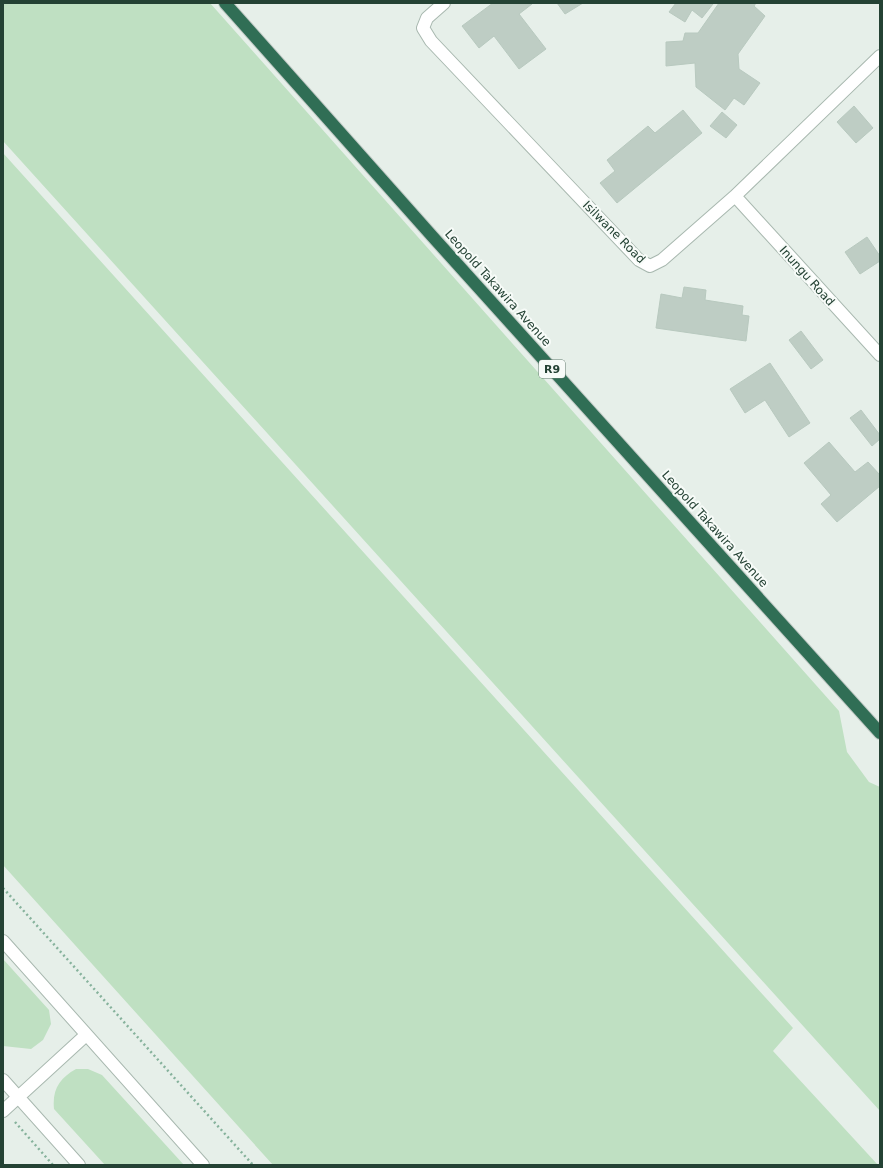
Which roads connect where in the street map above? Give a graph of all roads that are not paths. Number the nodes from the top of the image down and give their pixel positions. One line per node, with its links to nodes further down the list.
1 (225, 3): 6 (highway, Leopold Takawira Avenue / R9)
2 (444, 3): 4 (street, Isilwane Road)
3 (880, 56): 4 (street, Isilwane Road)
4 (735, 196): 5 (street, Inungu Road)
5 (880, 355)
6 (880, 733)
7 (3, 941): 8 (street)
8 (86, 1035): 10 (street); 13 (street)
9 (3, 1080): 10 (street)
10 (18, 1098): 11 (street); 12 (street)
11 (6, 1116)
12 (79, 1165)
13 (203, 1165)

